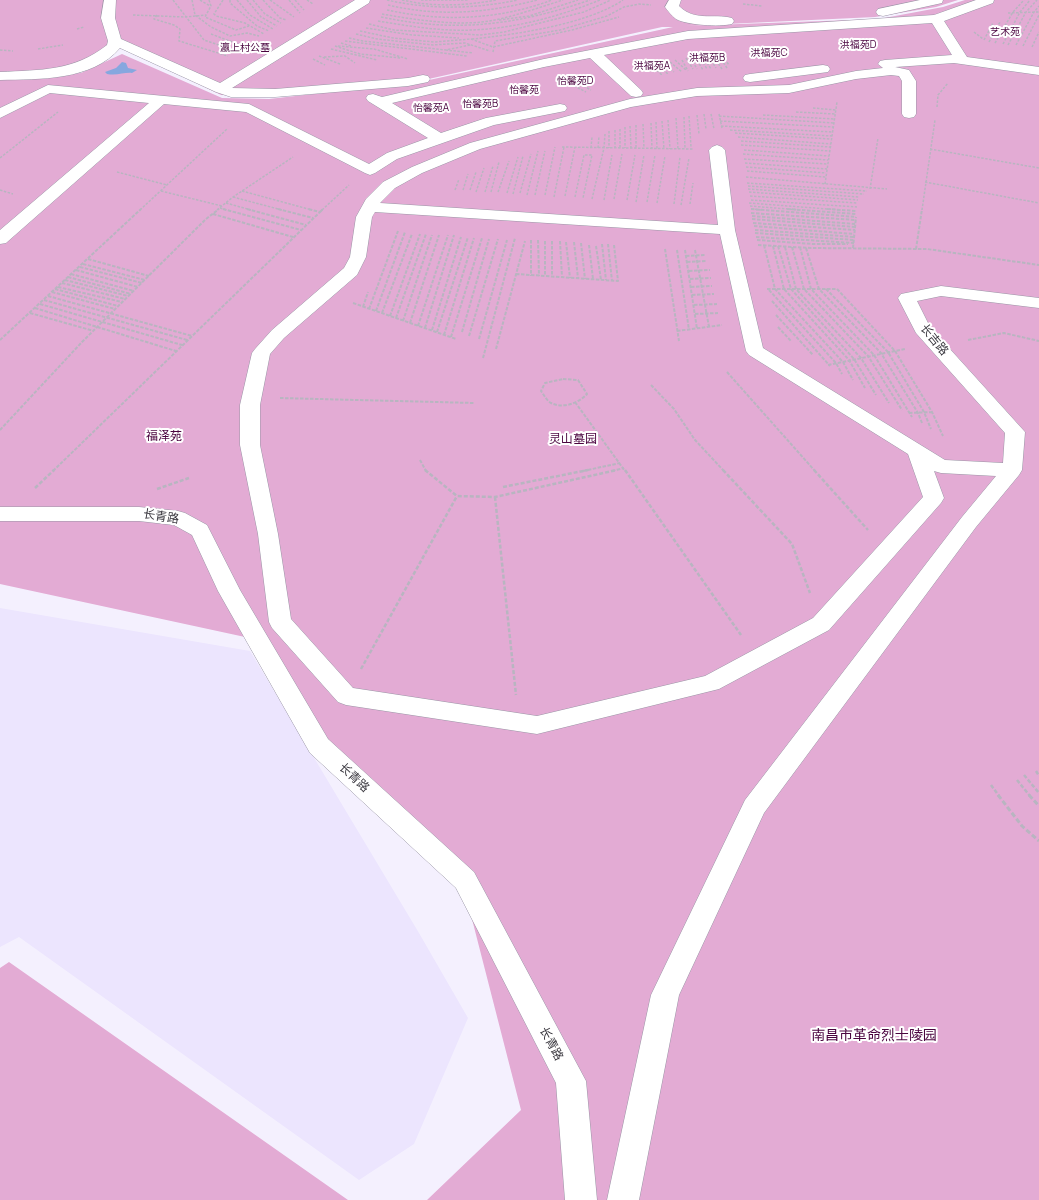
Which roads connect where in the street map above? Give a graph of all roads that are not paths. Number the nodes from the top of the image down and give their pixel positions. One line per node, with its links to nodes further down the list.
1 (110, 0): 8 (street)
2 (936, 0): 6 (street)
3 (988, 0): 7 (street)
4 (673, 4): 6 (street)
5 (333, 19): 13 (street)
6 (726, 21): 13 (street)
7 (938, 22): 9 (street); 10 (street)
8 (115, 41): 12 (street); 13 (street)
9 (593, 53): 15 (street); 17 (street)
10 (962, 60): 11 (street); 14 (street)
11 (1039, 71)
12 (0, 76)
13 (221, 89)
14 (689, 91): 15 (street); 20 (street); 23 (street)
15 (636, 93): 21 (street)
16 (162, 99): 18 (street); 19 (street); 25 (street)
17 (380, 102): 18 (street); 21 (street)
18 (249, 108): 21 (street)
19 (0, 114)
20 (909, 114)
21 (440, 139)
22 (708, 150): 24 (street)
23 (369, 207): 24 (street); 27 (street)
24 (727, 230): 27 (street)
25 (0, 239)
26 (1039, 303): 28 (street, 长吉路)
27 (933, 459): 28 (street)
28 (1012, 470): 31 (street)
29 (0, 514): 30 (street, 长青路)
30 (581, 1200)
31 (623, 1200)

